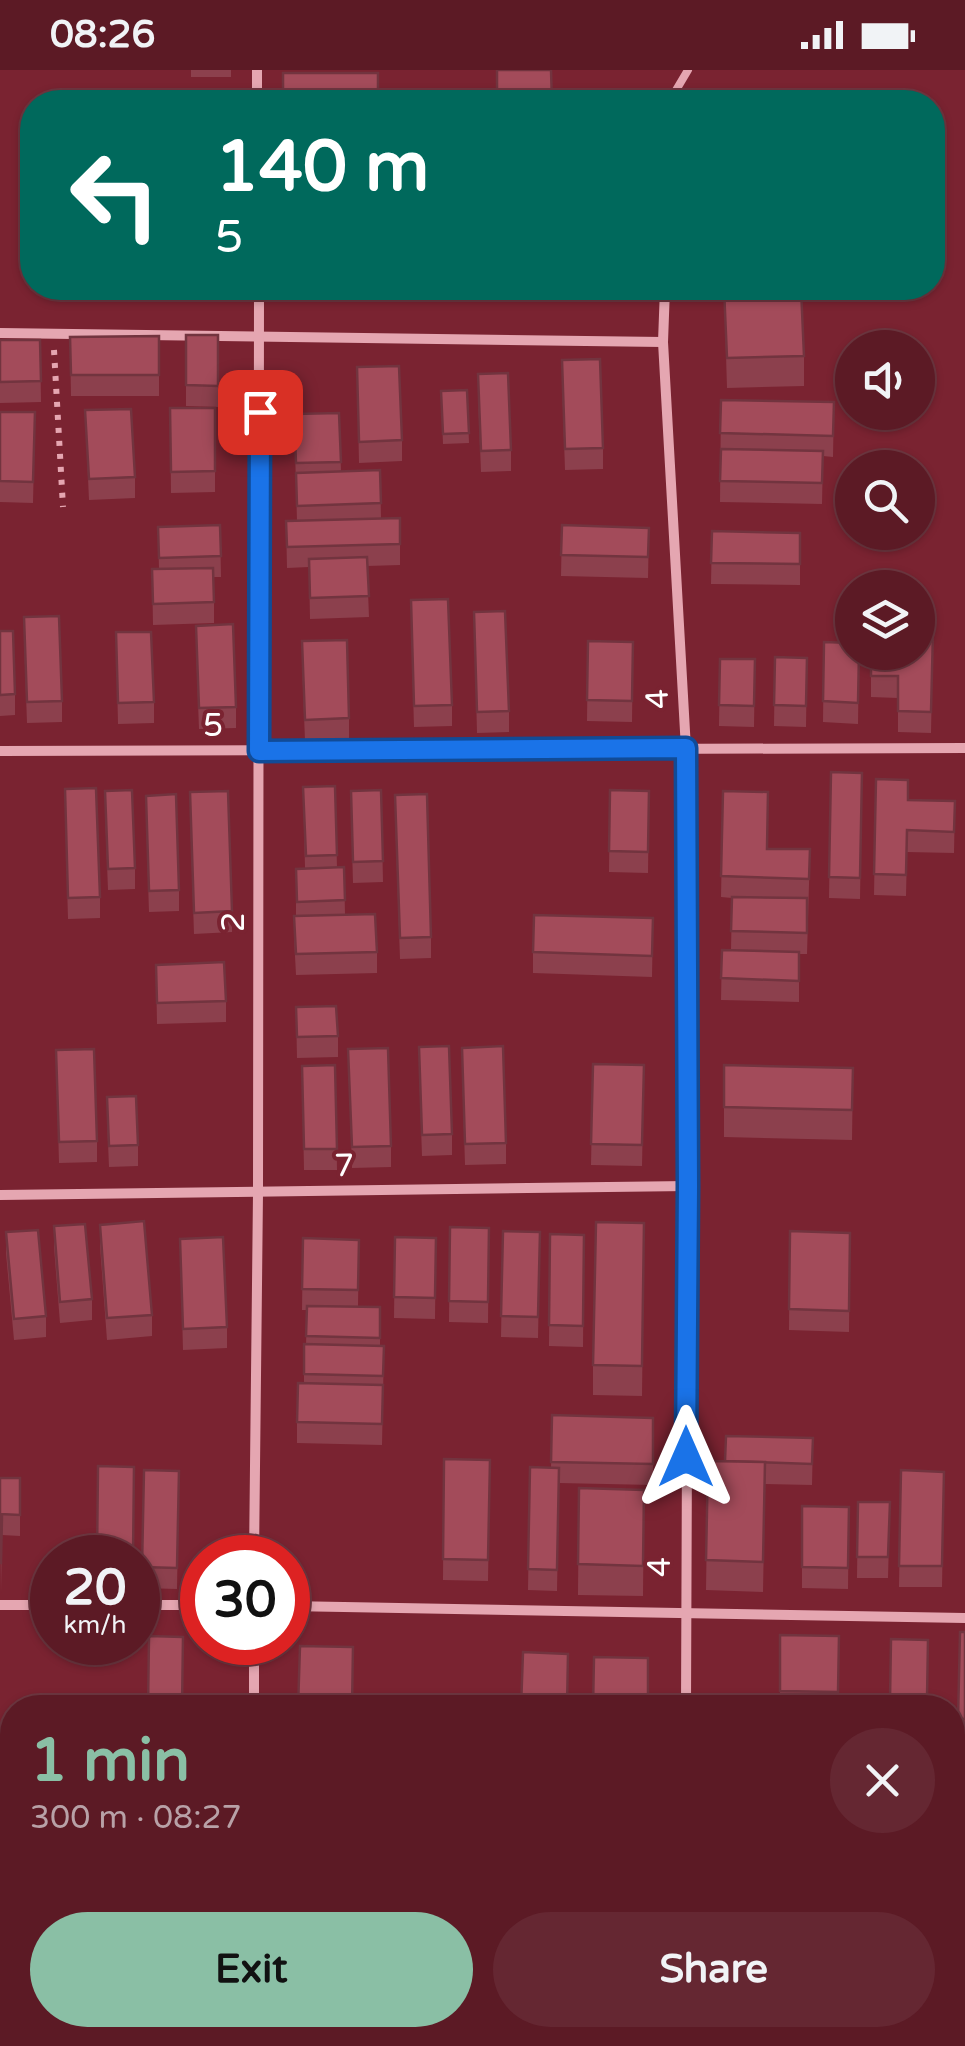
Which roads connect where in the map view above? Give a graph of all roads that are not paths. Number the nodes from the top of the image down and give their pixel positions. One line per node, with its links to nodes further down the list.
1 (259, 300): 4 (street, 2)
2 (664, 300): 5 (street, 4)
3 (0, 333): 4 (street)
4 (260, 336): 5 (street); 9 (street, 2)
5 (663, 342): 6 (street, 4)
6 (686, 748): 7 (street, 5); 9 (street, 5); 10 (street, 4)
7 (965, 748)
8 (0, 750): 9 (street, 5)
9 (259, 751): 11 (street, 2)
10 (688, 1186): 11 (street, 7); 17 (street, 4)
11 (258, 1193): 12 (street, 7); 13 (street, 2)
12 (0, 1196)
13 (254, 1535)
14 (0, 1606): 15 (street)
15 (30, 1606)
16 (310, 1606): 17 (street)
17 (685, 1612): 18 (street); 21 (street, 4)
18 (965, 1618)
19 (254, 1665): 20 (street)
20 (254, 1695)
21 (686, 1695)

